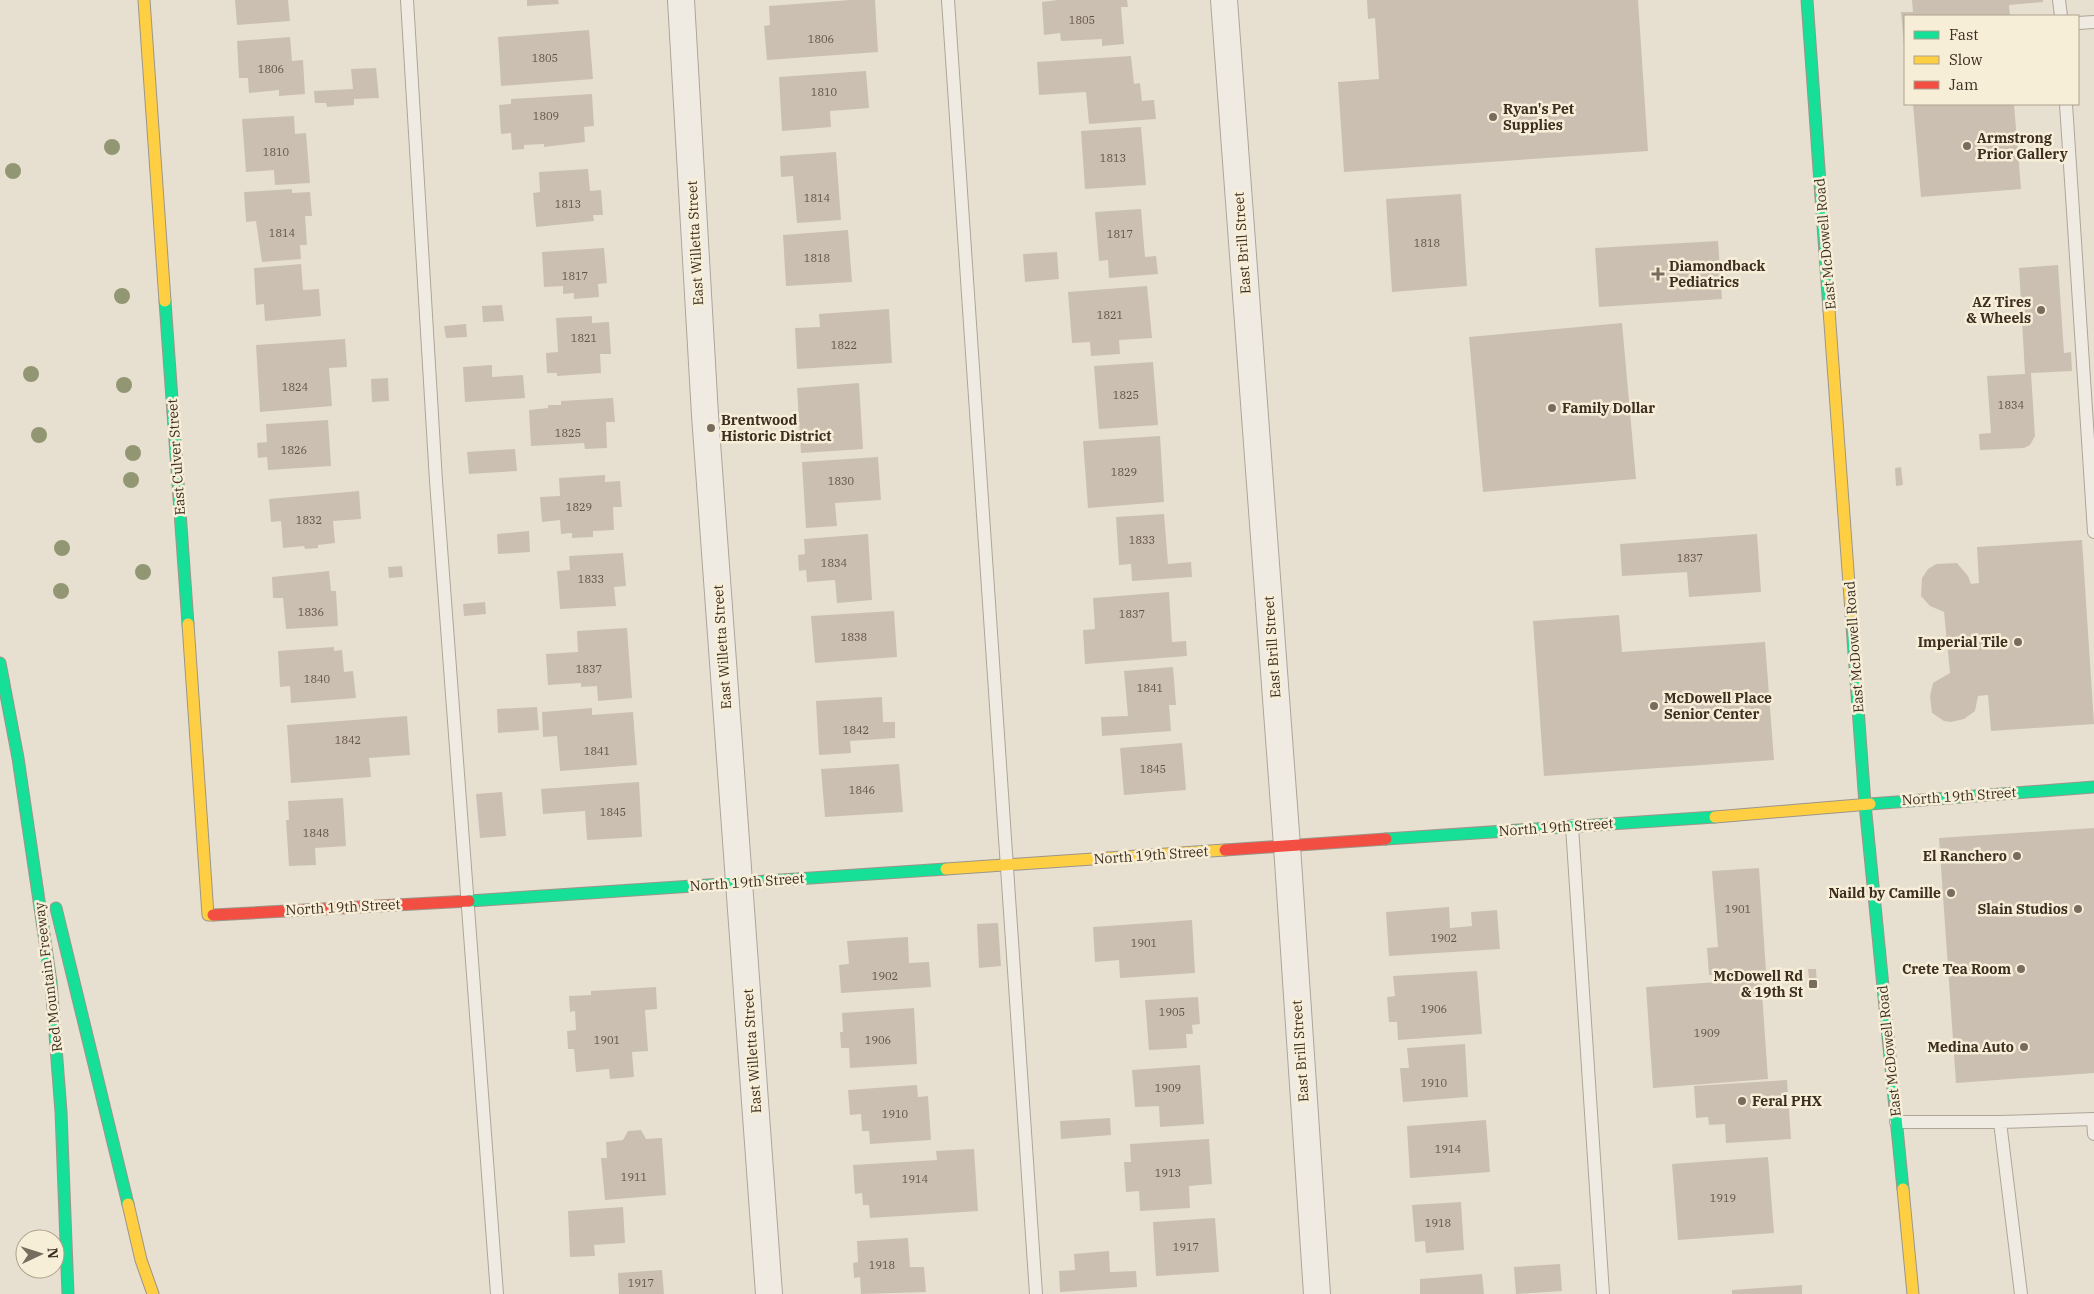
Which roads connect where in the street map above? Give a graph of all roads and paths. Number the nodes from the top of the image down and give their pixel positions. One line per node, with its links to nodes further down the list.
1 (144, 0): 24 (main road, East Culver Street)
2 (408, 0): 23 (lane)
3 (681, 0): 21 (street, East Willetta Street)
4 (948, 0): 19 (lane)
5 (1224, 0): 18 (street, East Brill Street)
6 (1807, 0): 16 (main road, East McDowell Road)
7 (2059, 0): 8 (lane)
8 (2061, 15)
9 (2094, 22): 10 (lane)
10 (2079, 23)
11 (2066, 105): 12 (lane)
12 (2094, 532)
13 (0, 663): 14 (main road, Red Mountain Freeway)
14 (18, 758): 20 (main road); 29 (main road, Red Mountain Freeway)
15 (2094, 786): 16 (main road, North 19th Street)
16 (1865, 804): 17 (main road, North 19th Street); 26 (main road, East McDowell Road)
17 (1572, 826): 18 (main road, North 19th Street); 35 (lane)
18 (1287, 846): 19 (main road, North 19th Street); 34 (street, East Brill Street)
19 (1006, 864): 21 (main road, North 19th Street); 33 (lane)
20 (47, 873)
21 (740, 883): 23 (main road, North 19th Street); 32 (street, East Willetta Street)
22 (52, 892): 30 (main road)
23 (468, 901): 24 (main road, North 19th Street); 31 (lane)
24 (208, 915)
25 (2094, 1119): 27 (lane); 28 (lane)
26 (1896, 1122): 27 (lane); 36 (main road, East McDowell Road)
27 (2000, 1122): 37 (lane)
28 (2094, 1134)
29 (68, 1294)
30 (153, 1294)
31 (497, 1294)
32 (769, 1294)
33 (1036, 1294)
34 (1317, 1294)
35 (1603, 1294)
36 (1913, 1294)
37 (2022, 1294)

